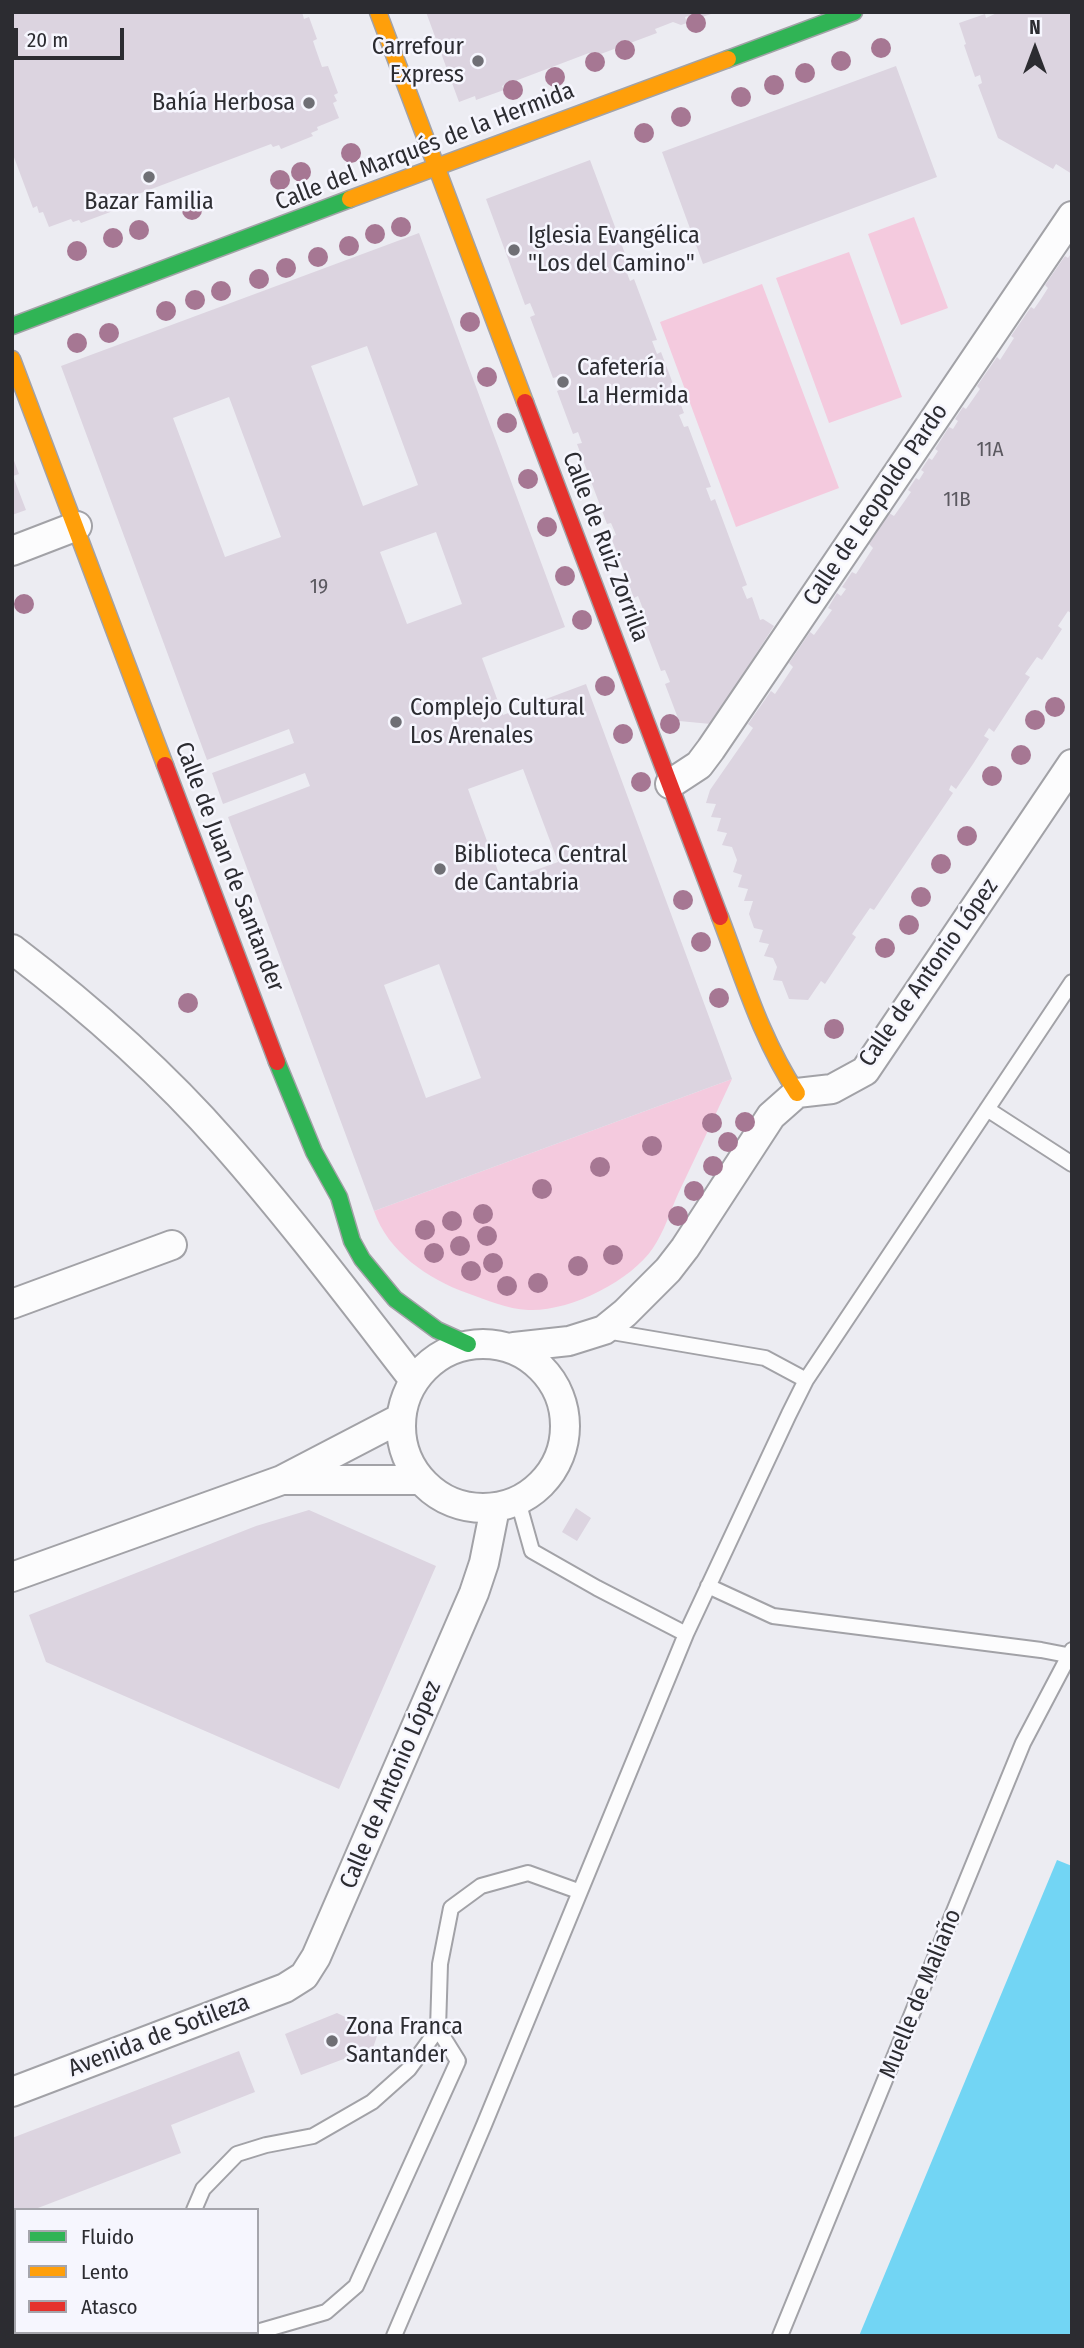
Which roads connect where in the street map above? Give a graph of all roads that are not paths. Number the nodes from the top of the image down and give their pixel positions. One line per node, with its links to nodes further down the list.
1 (378, 12): 3 (street, Calle de Ruiz Zorrilla)
2 (854, 12): 3 (street, Calle del Marqués de la Hermida)
3 (436, 166): 5 (street, Calle del Marqués de la Hermida); 10 (street, Calle de Ruiz Zorrilla)
4 (1072, 216): 10 (street, Calle de Leopoldo Pardo)
5 (12, 326)
6 (12, 359): 7 (street, Calle de Juan de Santander)
7 (77, 526): 8 (street); 19 (street, Calle de Juan de Santander)
8 (12, 551)
9 (1072, 764): 13 (street, Calle de Antonio López)
10 (670, 784): 13 (street, Calle de Ruiz Zorrilla)
11 (12, 949): 21 (street)
12 (1072, 982): 14 (lane)
13 (797, 1093): 18 (street)
14 (987, 1109): 15 (lane); 22 (lane)
15 (1072, 1164)
16 (172, 1245): 17 (street)
17 (12, 1304)
18 (604, 1330): 20 (street); 22 (lane)
19 (468, 1344): 20 (street); 21 (street)
20 (514, 1347): 26 (street)
21 (414, 1380): 23 (street)
22 (806, 1380): 28 (lane)
23 (401, 1418): 24 (street); 25 (street)
24 (282, 1480): 25 (street); 27 (street)
25 (421, 1480): 26 (street)
26 (507, 1504): 29 (lane); 32 (street, Calle de Antonio López)
27 (12, 1577)
28 (708, 1586): 29 (lane); 30 (lane, Muelle de Maliaño)
29 (686, 1634): 31 (lane)
30 (1071, 1654): 38 (lane, Muelle de Maliaño)
31 (578, 1891): 33 (lane); 37 (lane)
32 (304, 1976): 34 (street, Avenida de Sotileza)
33 (438, 2029): 35 (lane); 36 (lane)
34 (12, 2092)
35 (195, 2208)
36 (259, 2331)
37 (394, 2336)
38 (780, 2336)

